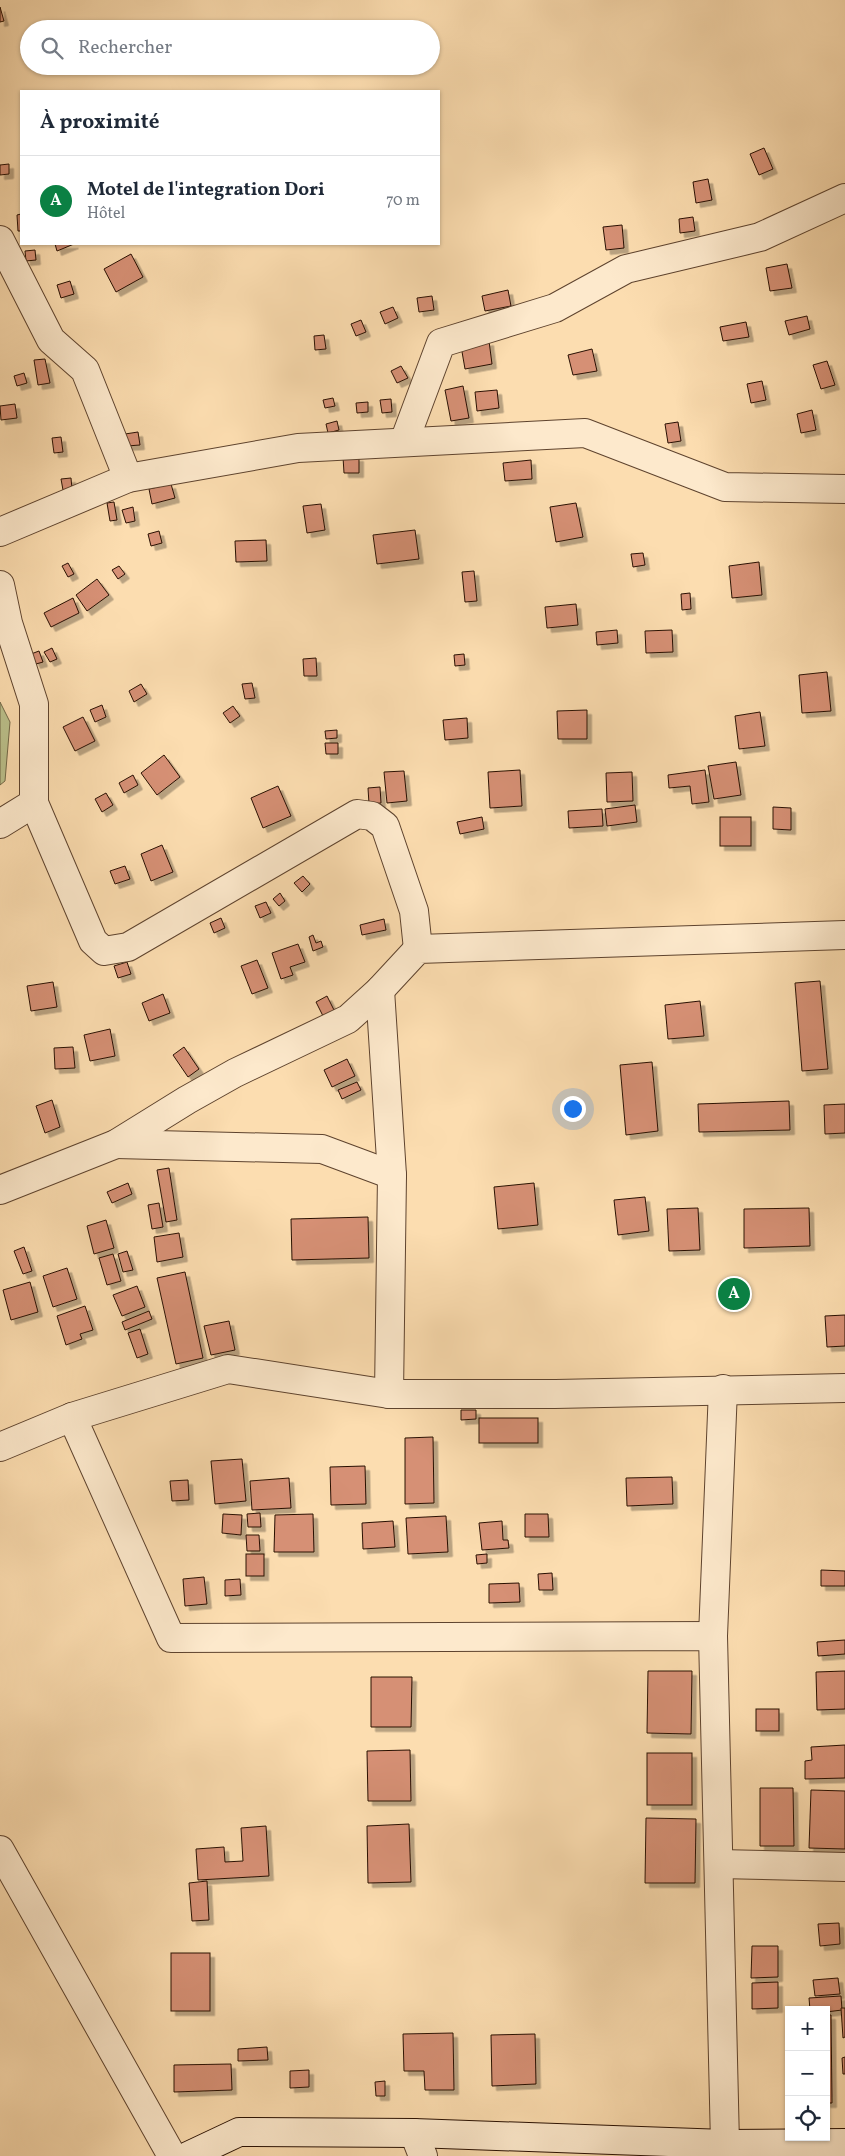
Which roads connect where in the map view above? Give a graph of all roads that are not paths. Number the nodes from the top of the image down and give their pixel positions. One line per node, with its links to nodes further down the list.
1 (845, 198): 3 (street)
2 (0, 240): 4 (street)
3 (404, 442): 4 (street); 5 (street)
4 (128, 478): 6 (street)
5 (845, 489)
6 (0, 532)
7 (0, 585): 8 (street)
8 (34, 803): 9 (street); 11 (street)
9 (0, 824)
10 (845, 935): 11 (street)
11 (418, 949): 12 (street)
12 (380, 990): 13 (street); 14 (street)
13 (116, 1144): 14 (street); 15 (street)
14 (392, 1175): 18 (street)
15 (0, 1190)
16 (845, 1388): 17 (street)
17 (723, 1389): 18 (street); 21 (street)
18 (388, 1394): 19 (street)
19 (72, 1417): 20 (street); 21 (street)
20 (0, 1447)
21 (713, 1636): 23 (street)
22 (0, 1850): 28 (street)
23 (719, 1864): 24 (street); 26 (street)
24 (845, 1867)
25 (845, 2143): 26 (street)
26 (725, 2144): 27 (street)
27 (418, 2145): 29 (street)
28 (172, 2156)
29 (188, 2156)

